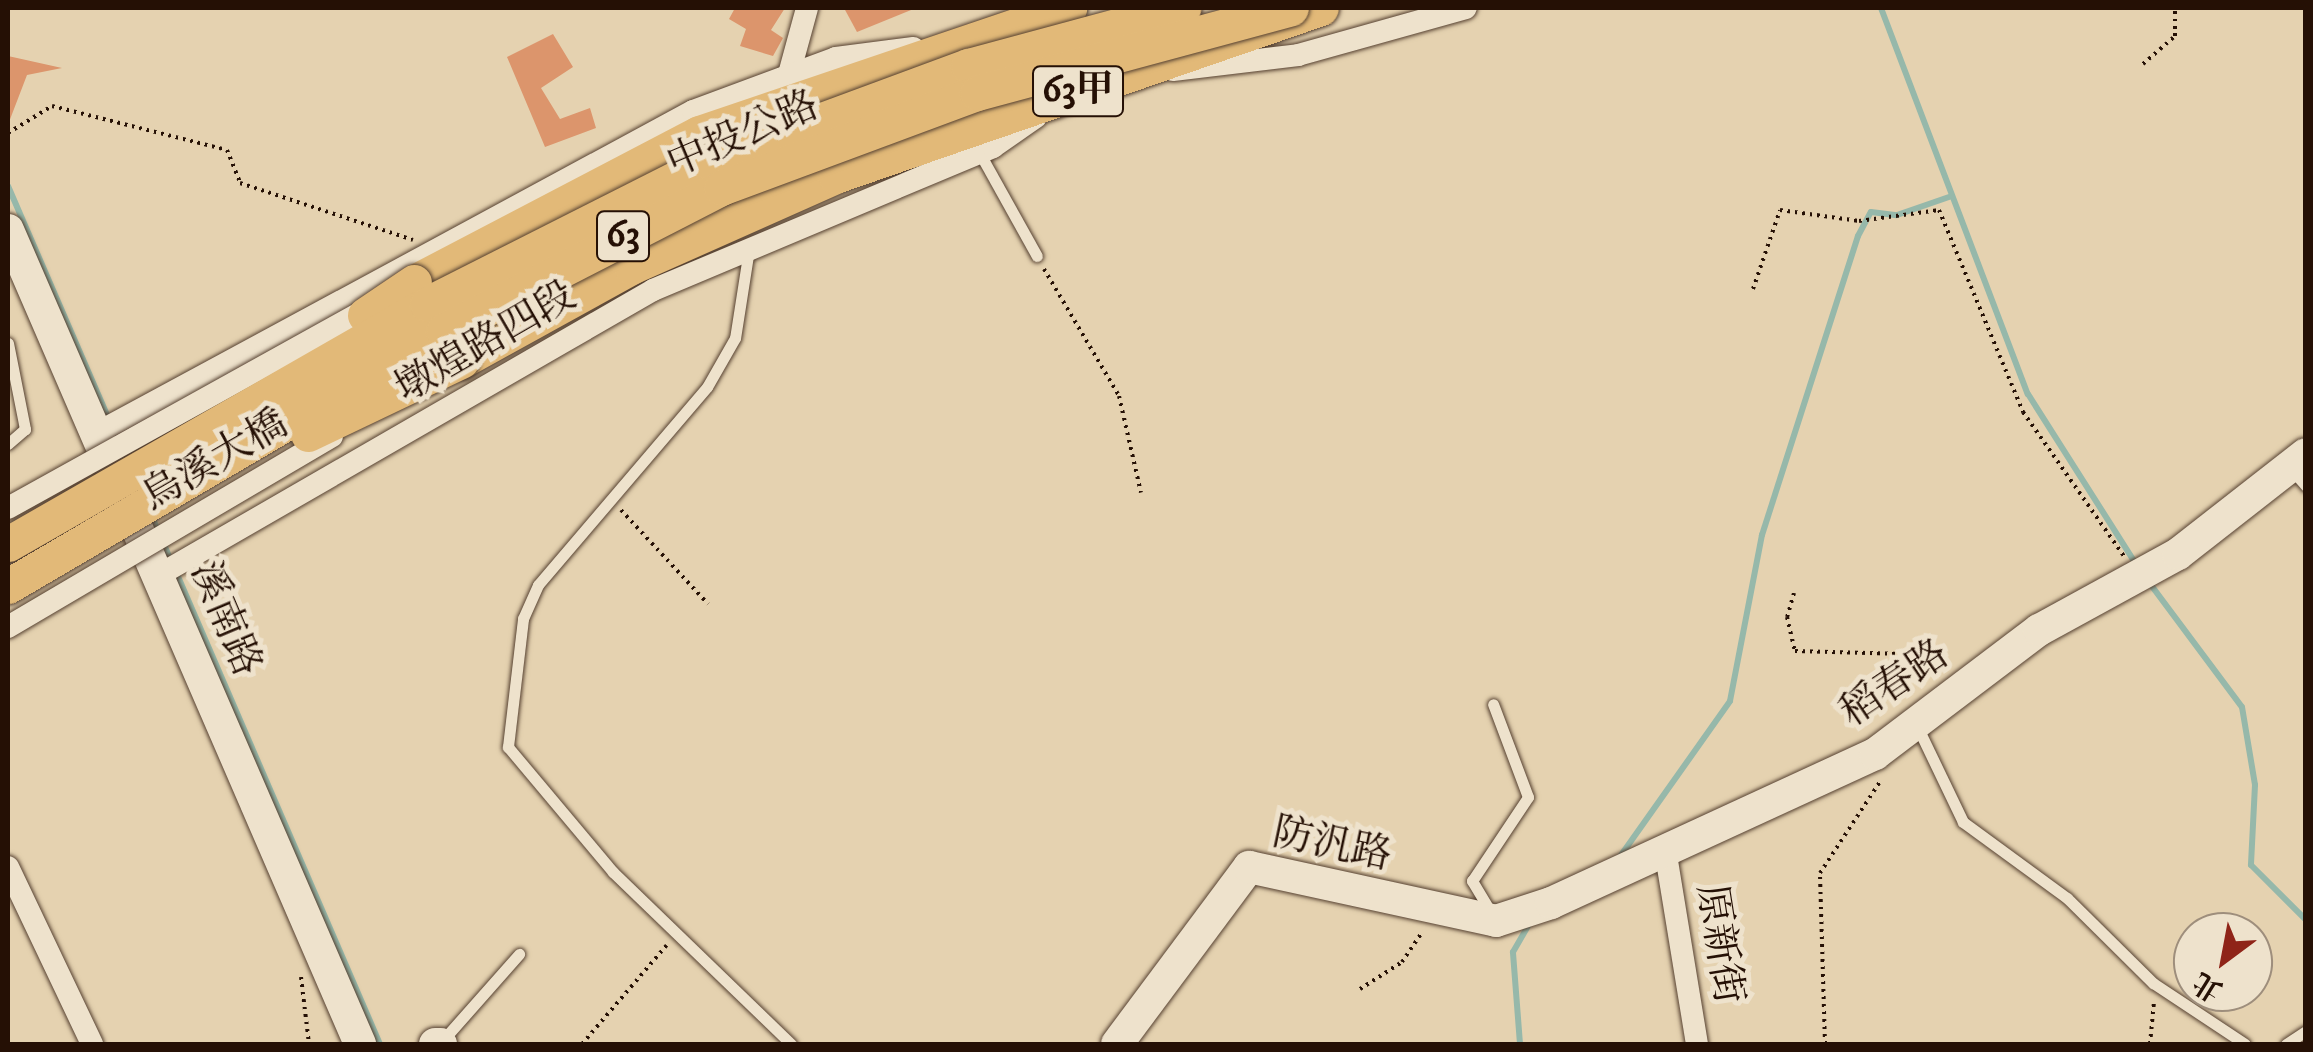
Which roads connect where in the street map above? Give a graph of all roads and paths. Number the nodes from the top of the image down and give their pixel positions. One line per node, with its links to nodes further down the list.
1 (807, 8): 10 (street)
2 (1068, 8): 8 (main road, 63甲)
3 (1183, 8): 29 (main road, 中投公路 / 63, bridge)
4 (1292, 8): 32 (main road, 中投公路 / 63, bridge)
5 (1321, 8): 11 (main road, 63甲)
6 (1466, 8): 11 (street)
7 (2175, 8): 9 (path)
8 (962, 41): 10 (street); 18 (main road, 63甲)
9 (2143, 64)
10 (789, 74): 18 (street)
11 (1129, 74): 12 (main road, 63甲)
12 (1074, 92): 14 (street, 墩煌路四段); 21 (main road, 63甲)
13 (8, 133): 18 (path)
14 (980, 152): 16 (street, 墩煌路四段); 17 (lane)
15 (8, 230): 22 (street, 溪南路)
16 (750, 245): 26 (lane); 30 (street, 墩煌路四段)
17 (1037, 256): 25 (path)
18 (422, 266): 22 (street); 27 (street, 烏溪大橋, bridge); 28 (main road, bridge)
19 (1752, 289): 31 (path)
20 (8, 343): 23 (lane)
21 (461, 361): 35 (main road, bridge); 36 (street, 烏溪大橋, bridge)
22 (108, 428): 30 (street, 溪南路)
23 (8, 444)
24 (2300, 469): 31 (street, 稻春路)
25 (1141, 493)
26 (611, 499): 34 (path); 45 (lane)
27 (8, 508)
28 (8, 527)
29 (8, 544)
30 (169, 569): 52 (street, 溪南路)
31 (2139, 576): 37 (street, 稻春路)
32 (8, 586)
33 (1794, 593): 37 (path)
34 (708, 604)
35 (8, 605)
36 (8, 627)
37 (1973, 683): 39 (street, 稻春路)
38 (1494, 704): 44 (lane)
39 (1918, 728): 40 (street, 稻春路); 47 (lane)
40 (1875, 754): 41 (street, 稻春路); 57 (path)
41 (1666, 855): 44 (street, 稻春路); 56 (street, 原新街)
42 (8, 867): 51 (street)
43 (1436, 910): 44 (street, 防汎路); 48 (path); 50 (street, 防汎路)
44 (1496, 921)
45 (677, 935): 54 (path); 55 (lane)
46 (519, 954): 53 (lane)
47 (2153, 983): 58 (path); 59 (lane)
48 (1360, 989)
49 (2306, 1031): 60 (lane)
50 (1121, 1043)
51 (92, 1044)
52 (360, 1044)
53 (439, 1044)
54 (582, 1044)
55 (790, 1044)
56 (1697, 1044)
57 (1825, 1044)
58 (2150, 1044)
59 (2245, 1044)
60 (2286, 1044)

